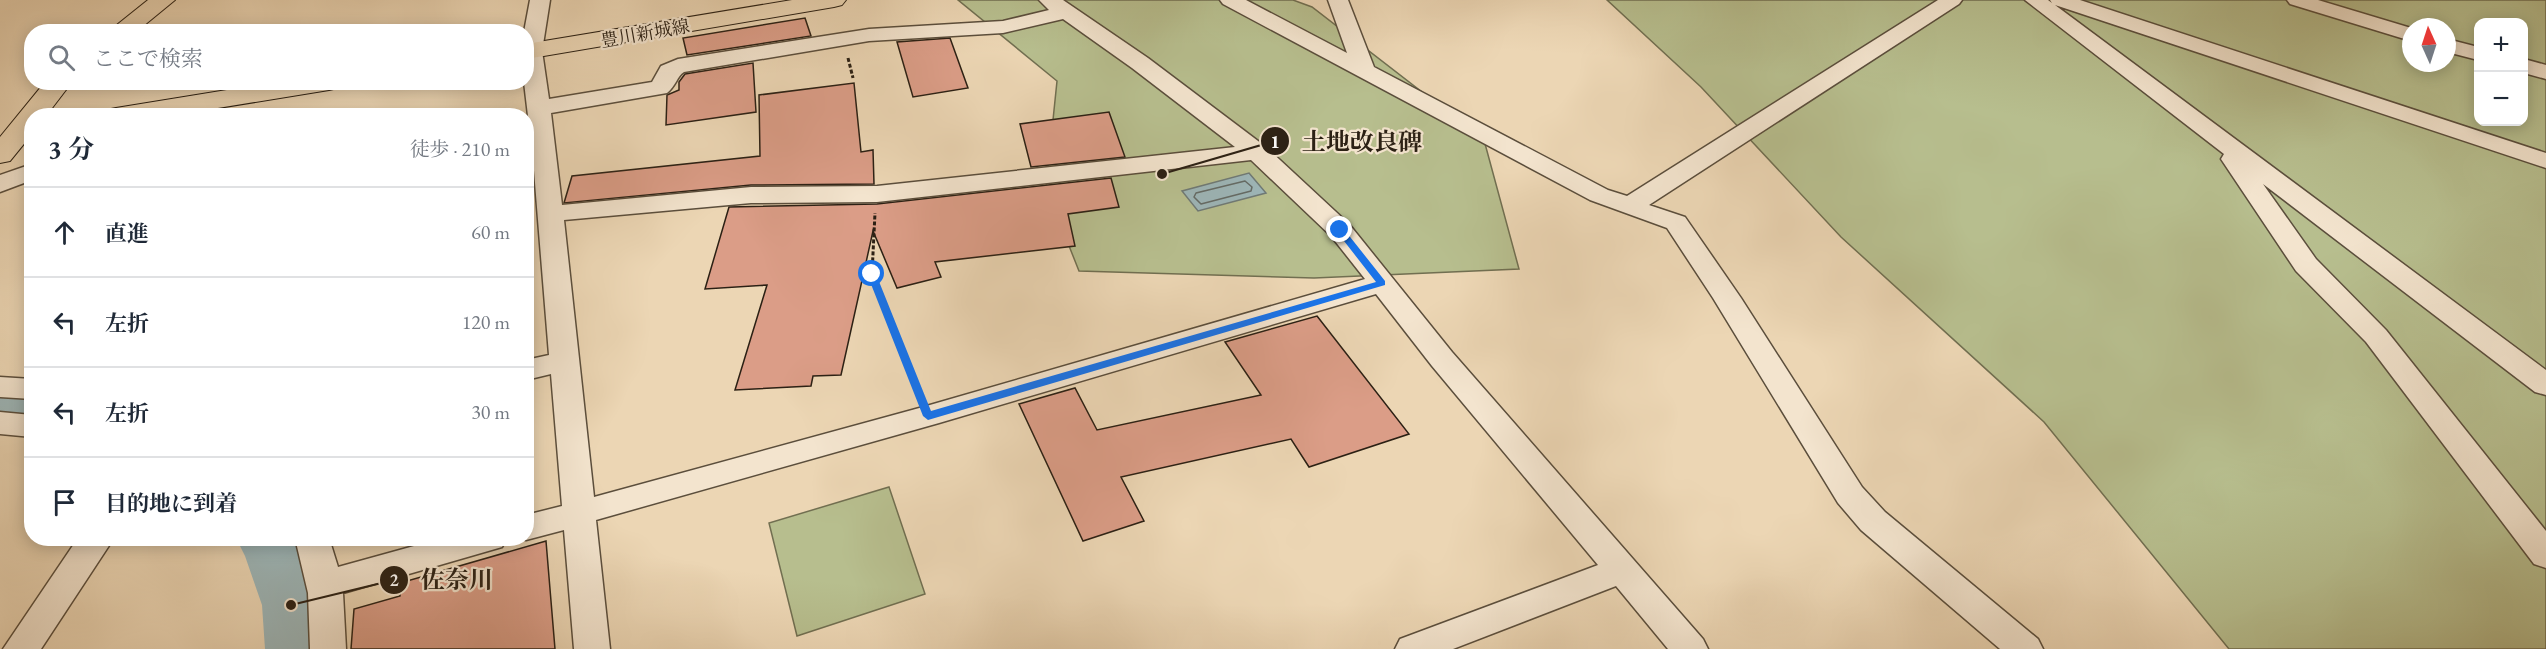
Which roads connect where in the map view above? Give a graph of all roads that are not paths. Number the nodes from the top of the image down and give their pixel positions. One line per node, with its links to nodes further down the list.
1 (163, 0): 11 (main road)
2 (540, 0): 12 (street)
3 (834, 0): 15 (main road, 豊川新城線)
4 (1230, 0): 18 (street)
5 (1338, 0): 18 (street)
6 (1952, 0): 34 (street)
7 (2035, 0): 27 (street)
8 (2060, 0): 31 (street)
9 (2298, 0): 13 (street)
10 (1058, 6): 25 (street); 28 (street)
11 (131, 24)
12 (534, 28)
13 (2402, 32)
14 (2456, 48): 16 (street)
15 (534, 51)
16 (2474, 53)
17 (2528, 67): 19 (street)
18 (1365, 72): 34 (street)
19 (2546, 72)
20 (534, 83): 25 (street)
21 (52, 90): 23 (main road)
22 (279, 90): 24 (main road)
23 (36, 108)
24 (166, 108)
25 (538, 108): 30 (street)
26 (16, 131): 29 (main road)
27 (2220, 140): 38 (street); 51 (street)
28 (1257, 152): 35 (street); 36 (street)
29 (0, 154)
30 (536, 158): 35 (street)
31 (2546, 161)
32 (24, 174): 33 (street)
33 (0, 184)
34 (1631, 205): 59 (street)
35 (550, 214): 37 (street)
36 (1382, 283): 46 (street); 52 (street)
37 (564, 361): 39 (street); 46 (street)
38 (2514, 361): 40 (street); 41 (street)
39 (534, 368)
40 (2546, 372)
41 (2546, 385)
42 (0, 387): 43 (street)
43 (24, 388)
44 (0, 423): 45 (street)
45 (24, 425)
46 (579, 514): 47 (street); 56 (street)
47 (534, 526)
48 (92, 546): 54 (street)
49 (314, 546): 53 (street)
50 (462, 546): 53 (street)
51 (2546, 555)
52 (1624, 569): 57 (street); 58 (street)
53 (323, 585): 55 (street)
54 (21, 649)
55 (328, 649)
56 (592, 649)
57 (1413, 649)
58 (1690, 649)
59 (2025, 649)

